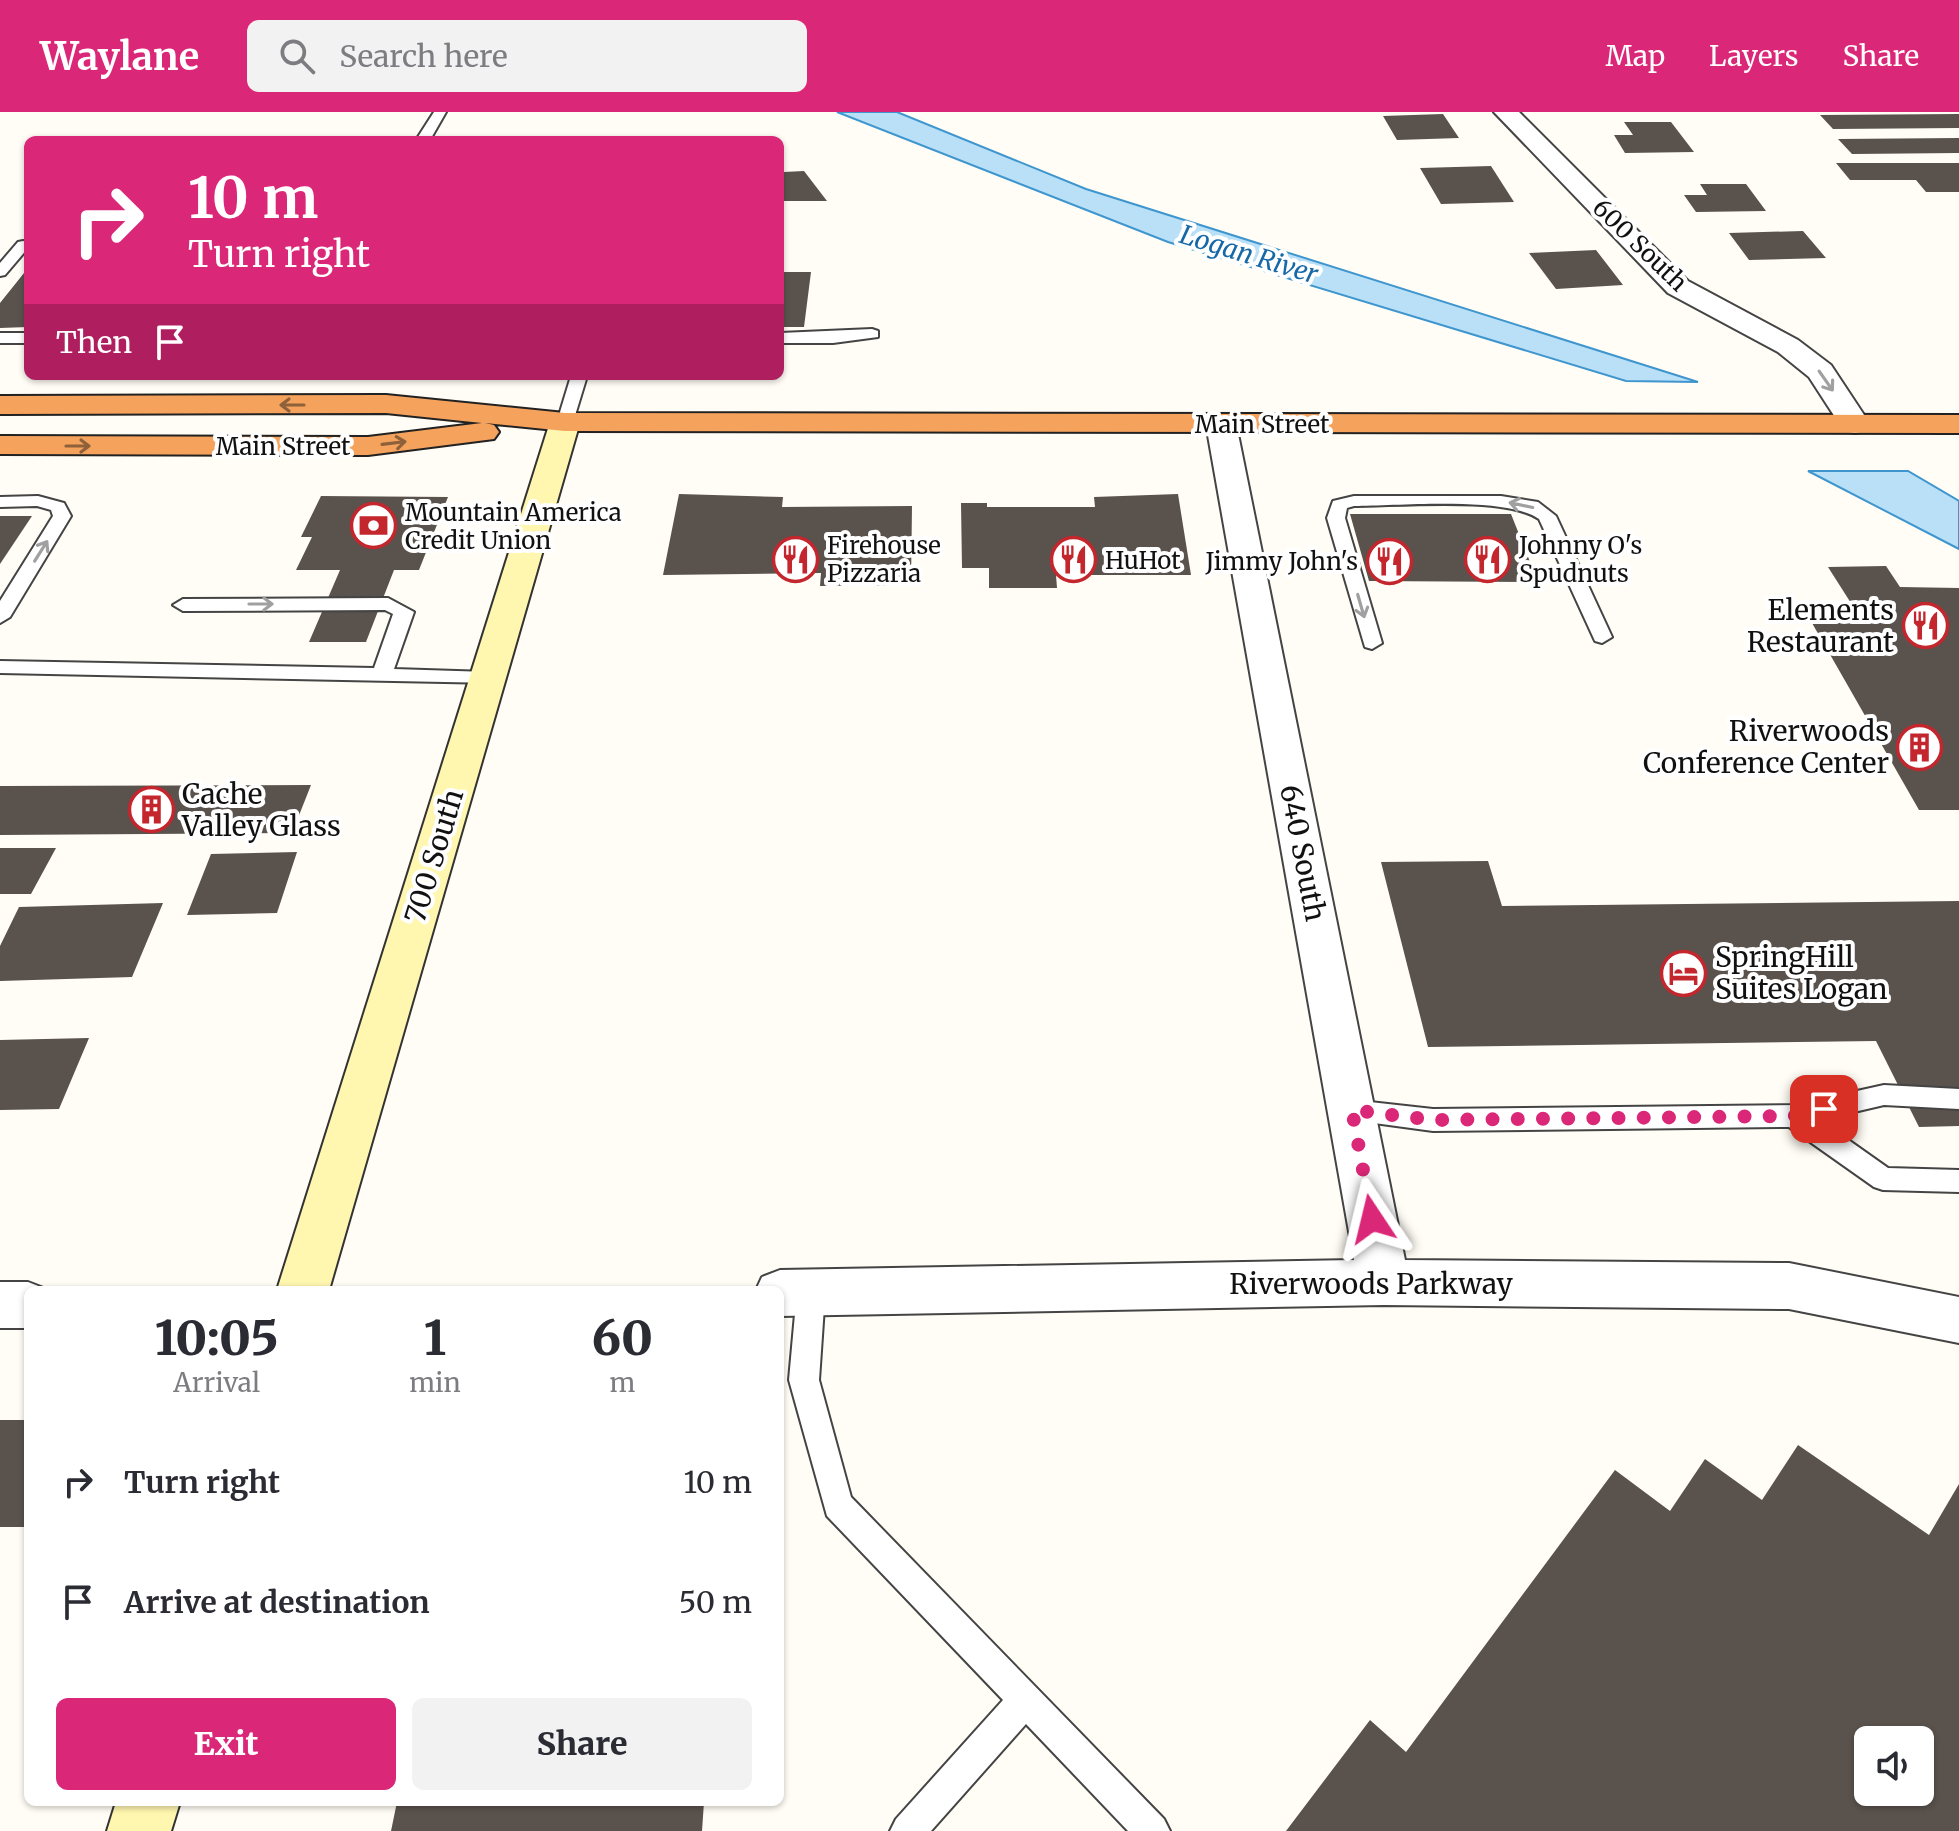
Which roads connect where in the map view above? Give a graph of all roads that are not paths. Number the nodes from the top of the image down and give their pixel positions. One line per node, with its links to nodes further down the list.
1 (440, 112): 3 (lane)
2 (1506, 112): 16 (street, 600 South, one-way to 16)
3 (425, 136)
4 (0, 245): 5 (lane)
5 (24, 245)
6 (24, 246): 7 (lane)
7 (0, 272)
8 (872, 334): 11 (lane)
9 (0, 338): 10 (lane)
10 (24, 338)
11 (784, 338)
12 (578, 380): 14 (lane)
13 (0, 405): 14 (highway, Main Street, one-way to 13)
14 (565, 422): 15 (highway, Main Street); 18 (highway, Main Street, one-way to 14); 26 (street, 700 South)
15 (1221, 424): 16 (highway, Main Street); 28 (street, 640 South)
16 (1855, 424): 17 (highway, Main Street)
17 (1959, 424)
18 (0, 445)
19 (0, 502): 21 (lane, one-way to 19)
20 (183, 605): 25 (lane, one-way to 25)
21 (0, 617)
22 (1602, 637): 23 (lane, one-way to 23)
23 (1372, 643)
24 (0, 667): 25 (lane)
25 (382, 674): 26 (lane)
26 (488, 678): 32 (street, 700 South)
27 (1959, 1099): 29 (lane)
28 (1352, 1110): 29 (lane); 31 (street, 640 South)
29 (1794, 1116): 30 (lane)
30 (1959, 1181)
31 (1384, 1282): 33 (street, Riverwoods Parkway); 36 (street, Riverwoods Parkway)
32 (304, 1286)
33 (796, 1292): 37 (lane)
34 (0, 1305): 35 (street)
35 (24, 1305)
36 (1959, 1320)
37 (1025, 1700): 40 (lane); 41 (lane)
38 (147, 1806): 39 (street)
39 (139, 1831)
40 (908, 1831)
41 (1152, 1831)

